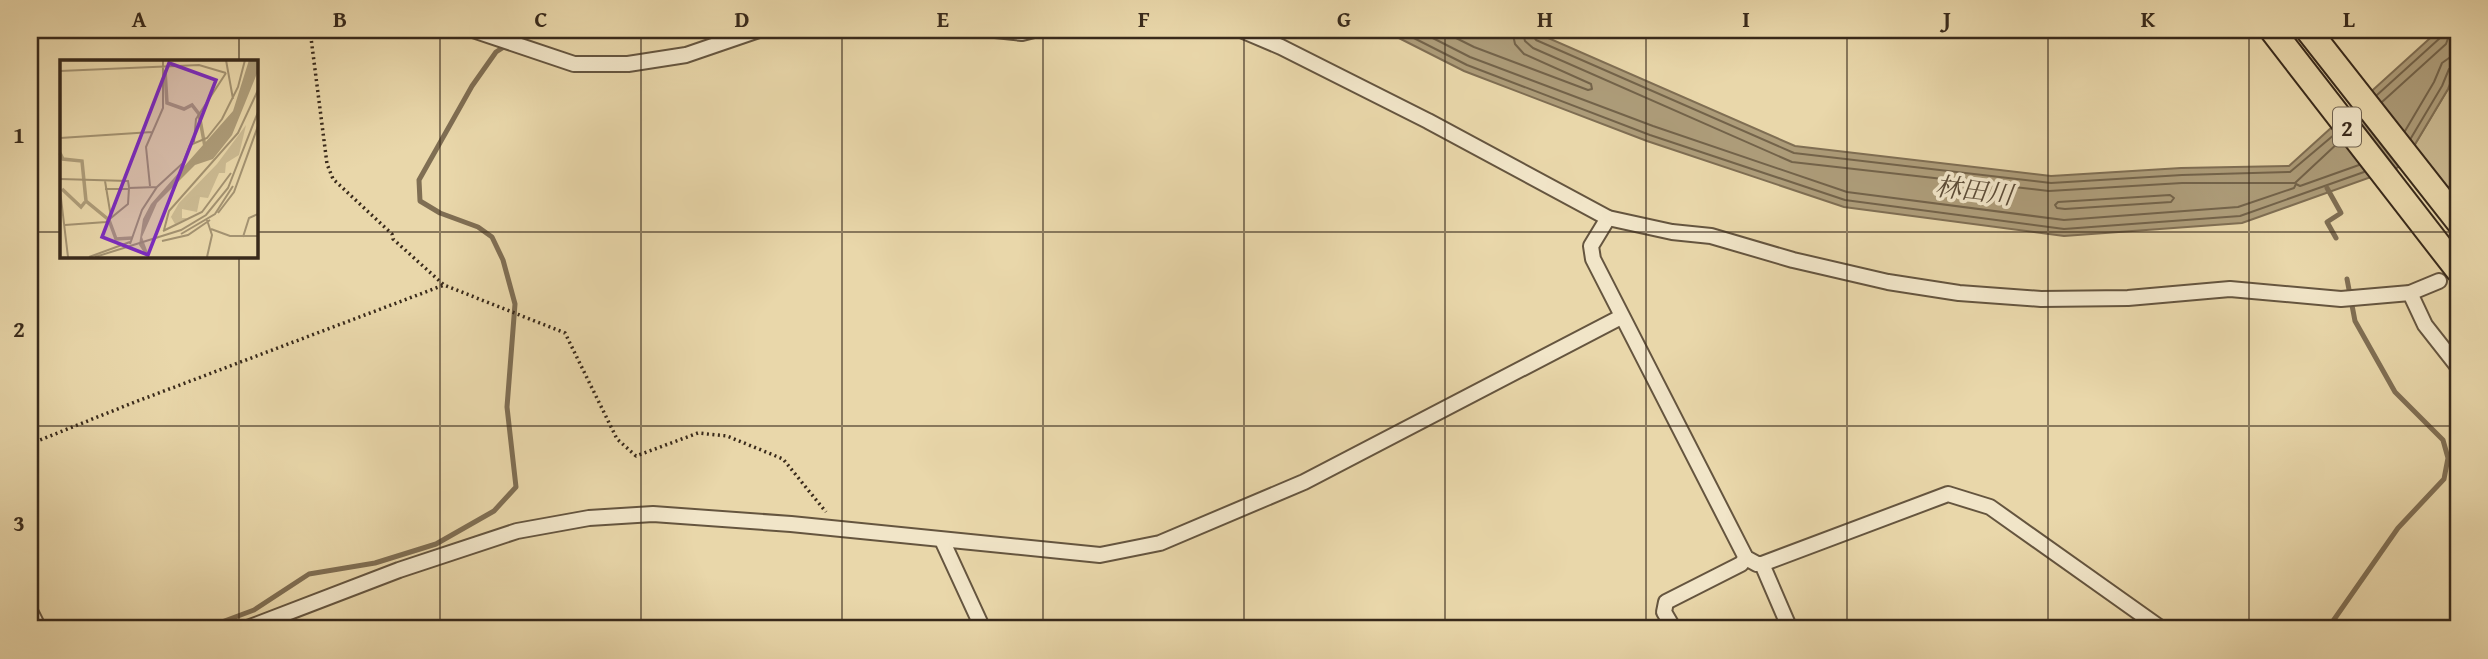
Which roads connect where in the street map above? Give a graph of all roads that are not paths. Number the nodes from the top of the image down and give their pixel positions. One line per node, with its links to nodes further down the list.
1 (473, 30): 2 (street)
2 (759, 30)
3 (995, 30): 4 (street)
4 (1034, 30)
5 (1241, 30): 9 (street)
6 (2272, 30): 10 (highway, 2)
7 (2308, 30): 8 (highway, 2)
8 (2454, 216)
9 (1608, 218): 11 (street); 12 (street)
10 (2449, 275): 11 (street)
11 (2410, 293): 13 (street)
12 (1621, 317): 14 (street); 15 (street)
13 (2458, 368)
14 (942, 541): 19 (street); 20 (street)
15 (1746, 558): 16 (street); 21 (street)
16 (1762, 565): 22 (street); 23 (street)
17 (30, 611): 18 (street)
18 (39, 629)
19 (245, 629)
20 (983, 629)
21 (1674, 629)
22 (1790, 629)
23 (2162, 629)

